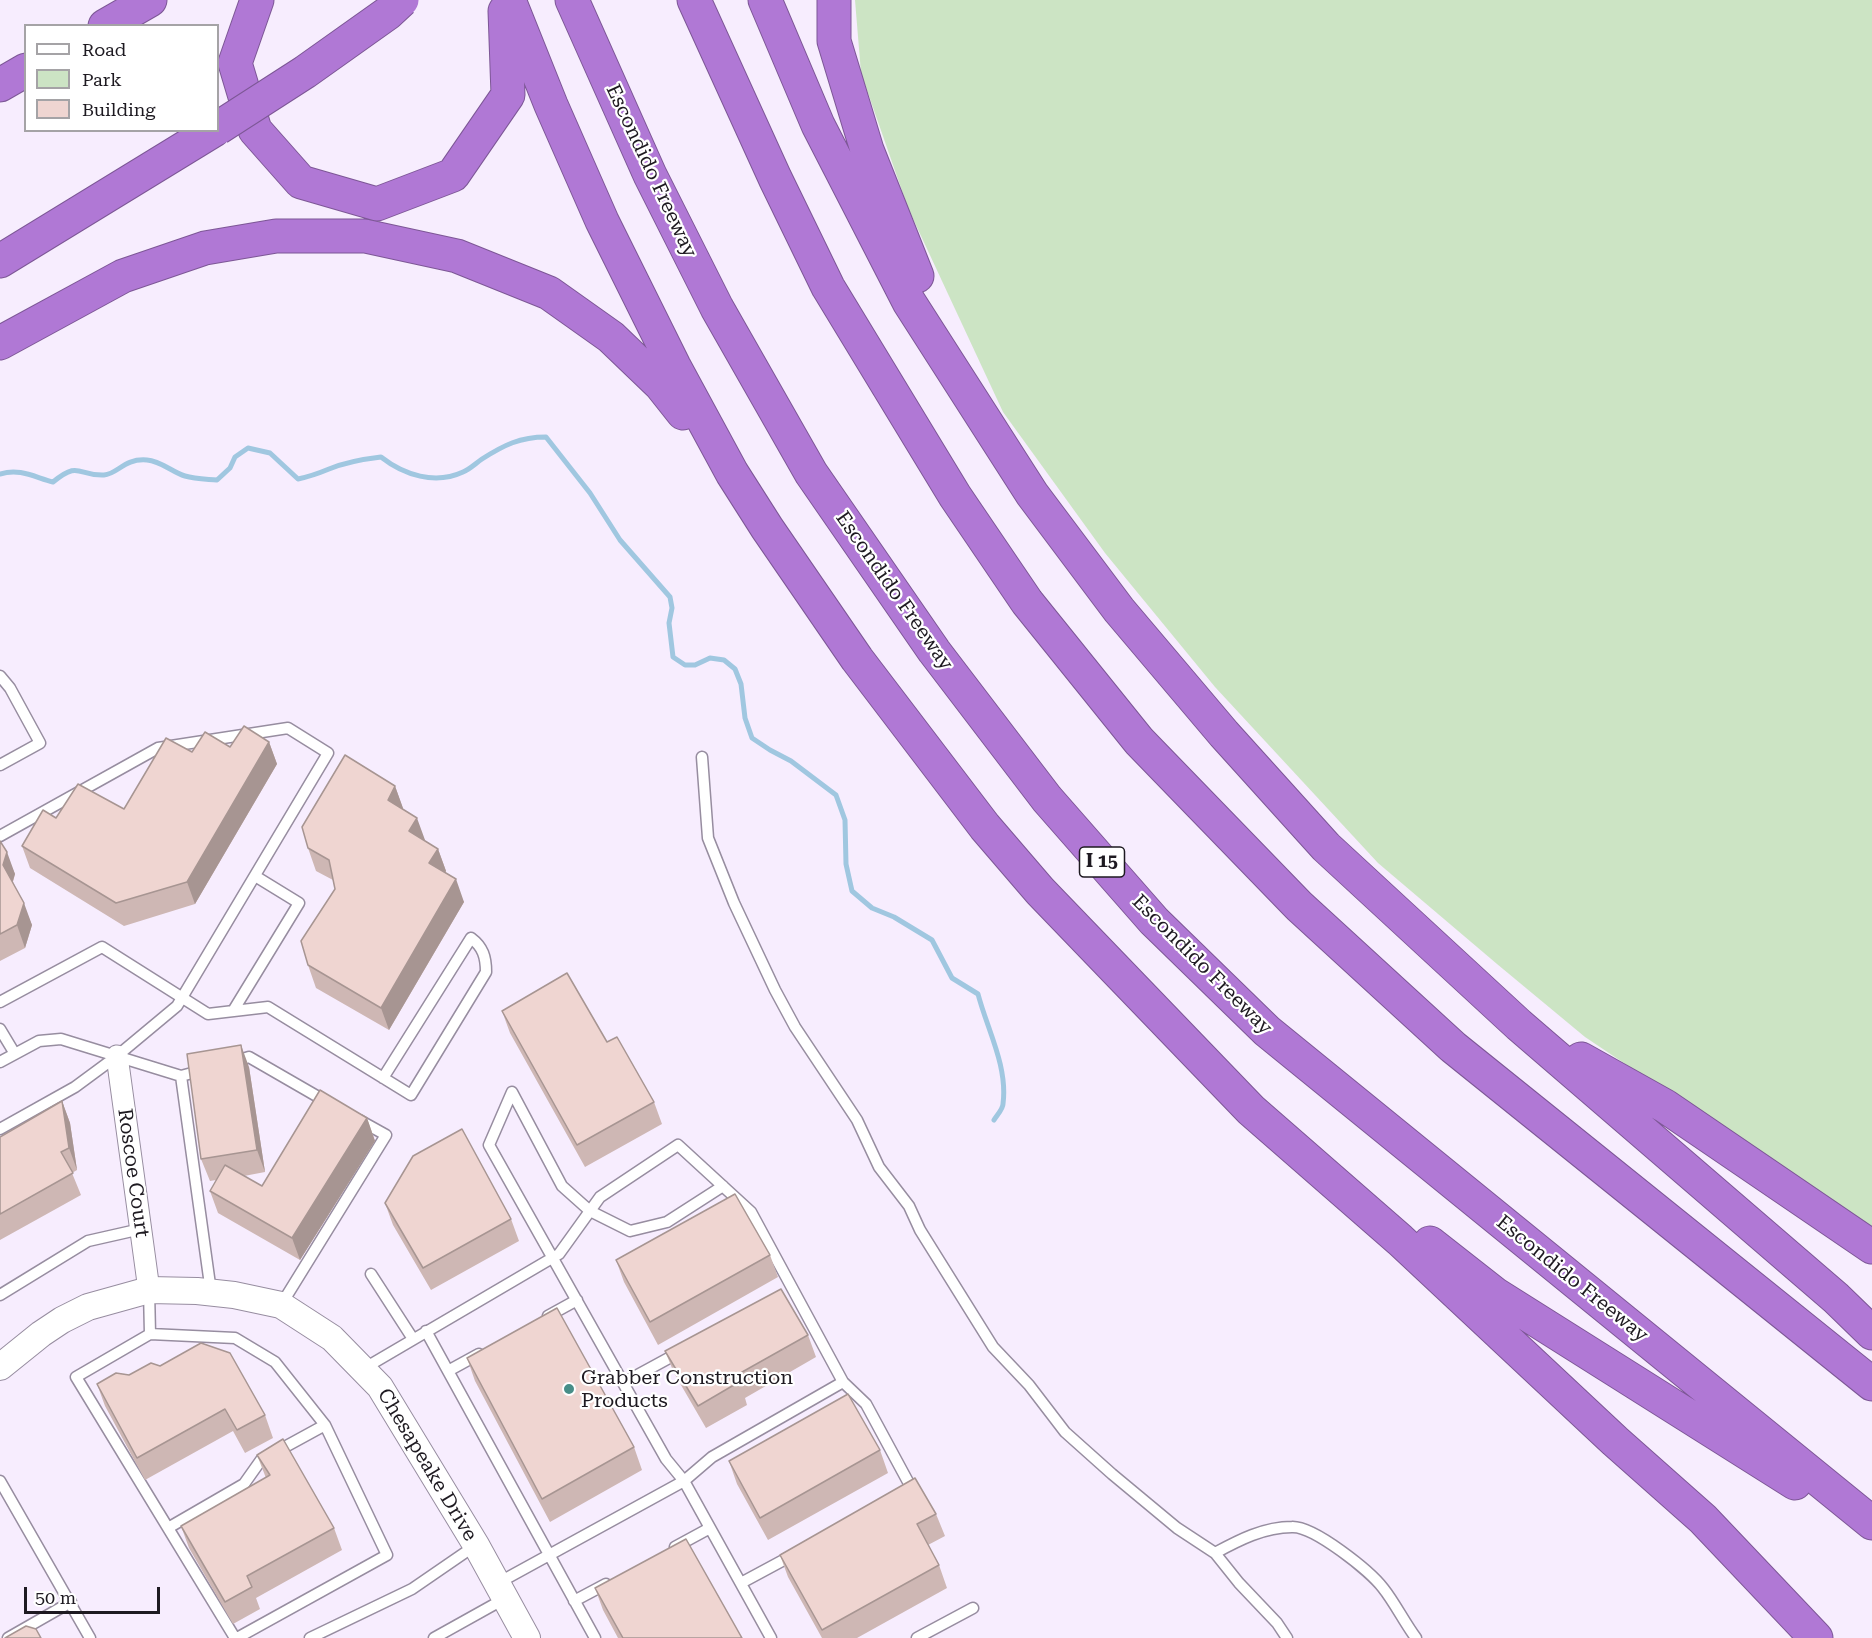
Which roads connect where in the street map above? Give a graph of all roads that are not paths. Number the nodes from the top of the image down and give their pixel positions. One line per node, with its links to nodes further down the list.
1 (150, 0): 10 (highway)
2 (257, 0): 4 (highway)
3 (402, 0): 13 (highway, bridge)
4 (504, 0)
5 (509, 0): 18 (highway)
6 (572, 0): 66 (highway, Escondido Freeway / I 15)
7 (694, 0): 61 (highway)
8 (765, 0): 17 (highway)
9 (834, 0): 17 (highway)
10 (108, 24)
11 (24, 71): 12 (highway)
12 (0, 85)
13 (219, 127)
14 (211, 132): 15 (highway)
15 (0, 261)
16 (0, 343): 18 (highway)
17 (993, 435): 27 (highway)
18 (732, 473): 29 (highway)
19 (0, 676): 21 (lane)
20 (702, 757): 73 (lane)
21 (0, 765)
22 (0, 836): 23 (lane)
23 (255, 876): 24 (lane); 26 (lane)
24 (182, 996): 25 (lane); 26 (lane); 31 (lane)
25 (0, 1002)
26 (233, 1011): 36 (lane)
27 (1519, 1024): 41 (highway); 51 (highway)
28 (0, 1029): 30 (lane)
29 (1196, 1053): 69 (highway); 92 (highway)
30 (15, 1054): 31 (lane); 32 (lane)
31 (117, 1056): 35 (lane); 37 (lane); 40 (street, Roscoe Court)
32 (0, 1062)
33 (226, 1064): 48 (lane)
34 (215, 1067): 35 (lane)
35 (181, 1076): 45 (lane)
36 (383, 1078): 36 (lane)
37 (0, 1129)
38 (723, 1186): 39 (lane); 39 (lane); 59 (lane)
39 (590, 1211): 42 (lane); 42 (lane)
40 (141, 1229): 44 (street, Roscoe Court); 46 (lane)
41 (1872, 1247)
42 (552, 1257): 47 (lane); 50 (lane)
43 (371, 1274): 53 (lane)
44 (149, 1290): 45 (street, Chesapeake Drive); 52 (lane); 56 (street, Chesapeake Drive)
45 (211, 1292): 48 (street, Chesapeake Drive)
46 (0, 1295)
47 (577, 1300): 49 (lane); 60 (lane)
48 (281, 1305): 57 (street, Chesapeake Drive)
49 (537, 1322)
50 (426, 1331): 53 (lane); 58 (lane)
51 (1872, 1333)
52 (150, 1334): 62 (lane); 67 (lane)
53 (413, 1339): 57 (lane)
54 (693, 1344): 60 (lane)
55 (488, 1349): 58 (lane)
56 (0, 1367)
57 (363, 1369): 70 (street, Chesapeake Drive)
58 (448, 1371): 74 (lane)
59 (843, 1382): 64 (lane); 65 (lane)
60 (623, 1383): 64 (lane)
61 (1872, 1384)
62 (325, 1425): 67 (lane); 83 (lane)
63 (0, 1480): 79 (lane)
64 (684, 1482): 68 (lane); 74 (lane)
65 (903, 1496)
66 (1872, 1523)
67 (168, 1528): 83 (lane)
68 (710, 1528): 72 (lane); 76 (lane)
69 (1872, 1532)
70 (476, 1545): 77 (street, Chesapeake Drive); 84 (lane)
71 (802, 1550): 76 (lane)
72 (668, 1551)
73 (1215, 1553): 90 (lane); 91 (lane)
74 (549, 1555): 77 (lane); 78 (lane)
75 (616, 1579): 78 (lane)
76 (741, 1583): 88 (lane)
77 (502, 1591): 85 (lane); 86 (street, Chesapeake Drive)
78 (574, 1601): 87 (lane)
79 (71, 1602): 81 (lane); 82 (lane)
80 (973, 1608): 89 (lane)
81 (8, 1638)
82 (90, 1638)
83 (236, 1638)
84 (310, 1638)
85 (434, 1638)
86 (527, 1638)
87 (595, 1638)
88 (771, 1638)
89 (917, 1638)
90 (1287, 1638)
91 (1416, 1638)
92 (1816, 1638)

